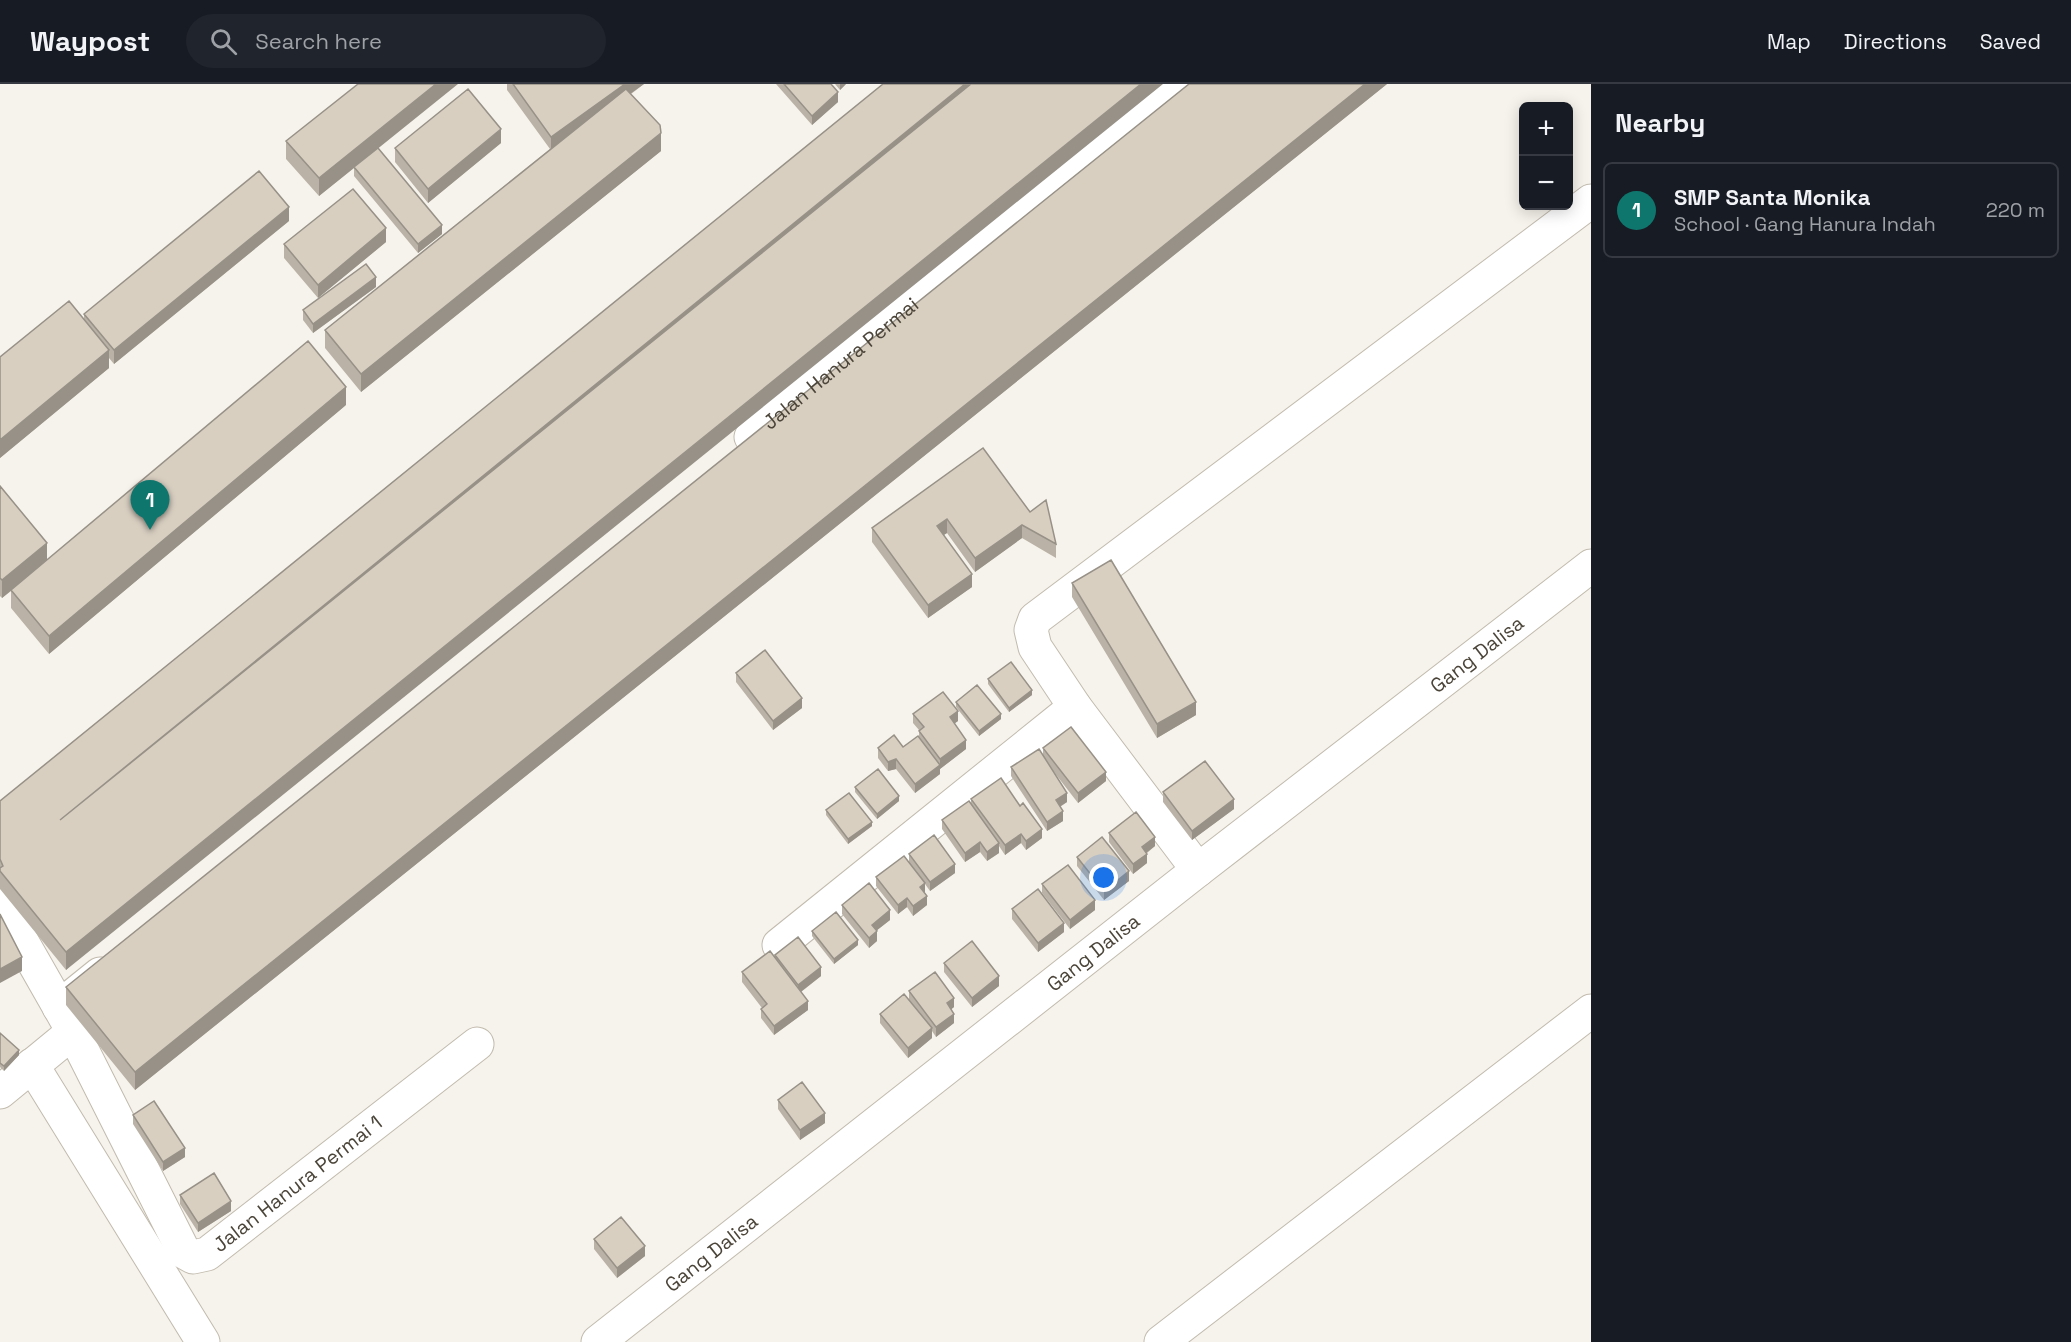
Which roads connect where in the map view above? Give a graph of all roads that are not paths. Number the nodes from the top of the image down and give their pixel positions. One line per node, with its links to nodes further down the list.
1 (1176, 84): 3 (street, Jalan Hanura Permai)
2 (1591, 201): 5 (street)
3 (725, 459)
4 (1591, 566): 6 (street, Gang Dalisa)
5 (1076, 707): 6 (street); 8 (street)
6 (1198, 870): 16 (street, Gang Dalisa)
7 (0, 903): 11 (street, Jalan Hanura Permai 1)
8 (779, 945)
9 (124, 954): 11 (street)
10 (1591, 1011): 17 (street)
11 (66, 1020): 12 (street, Jalan Hanura Permai 1); 13 (street)
12 (477, 1044)
13 (32, 1065): 14 (street); 15 (street)
14 (0, 1092)
15 (203, 1342)
16 (598, 1342)
17 (1161, 1342)

